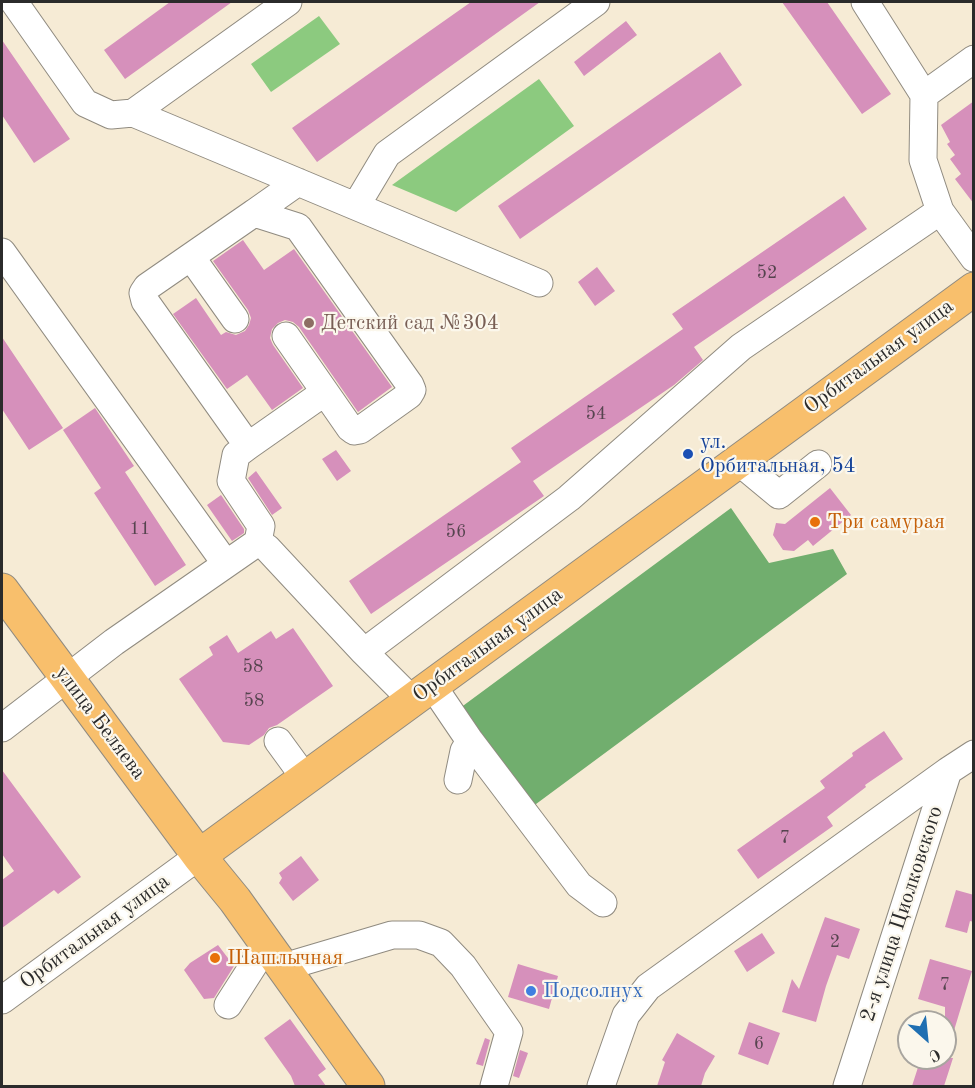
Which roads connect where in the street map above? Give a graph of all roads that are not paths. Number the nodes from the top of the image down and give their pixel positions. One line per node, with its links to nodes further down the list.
1 (14, 2): 7 (street)
2 (288, 2): 7 (street)
3 (596, 2): 9 (street)
4 (865, 2): 6 (street)
5 (974, 59): 6 (street)
6 (924, 95): 10 (street)
7 (133, 113): 8 (street)
8 (298, 182): 9 (street); 11 (street)
9 (356, 206): 15 (street)
10 (940, 212): 14 (street); 26 (street)
11 (254, 213): 13 (street); 19 (street)
12 (2, 252): 24 (street)
13 (191, 257): 17 (street); 20 (street)
14 (974, 258)
15 (540, 283)
16 (974, 289): 21 (main road, Орбитальная улица)
17 (235, 319)
18 (286, 336): 19 (street)
19 (325, 392): 20 (street)
20 (248, 446): 23 (street)
21 (738, 461): 22 (street); 28 (main road, Орбитальная улица)
22 (818, 464)
23 (258, 542): 24 (street); 26 (street)
24 (226, 564): 27 (street)
25 (2, 590): 27 (main road, улица Беляева)
26 (364, 652): 28 (street)
27 (66, 677): 29 (street); 36 (main road, улица Беляева)
28 (422, 693): 31 (street); 34 (main road, Орбитальная улица)
29 (2, 728)
30 (278, 741): 34 (street)
31 (470, 741): 35 (street); 37 (street)
32 (974, 754): 33 (street)
33 (948, 771): 44 (street); 45 (street, 2-я улица Циолковского)
34 (305, 778): 36 (main road, Орбитальная улица)
35 (458, 780)
36 (199, 856): 38 (main road, улица Беляева); 39 (street, Орбитальная улица)
37 (603, 903)
38 (275, 956): 40 (street); 41 (main road, улица Беляева); 43 (street)
39 (2, 1000)
40 (228, 1005)
41 (351, 1072): 42 (main road, улица Беляева)
42 (368, 1086)
43 (494, 1086)
44 (601, 1086)
45 (847, 1086)

